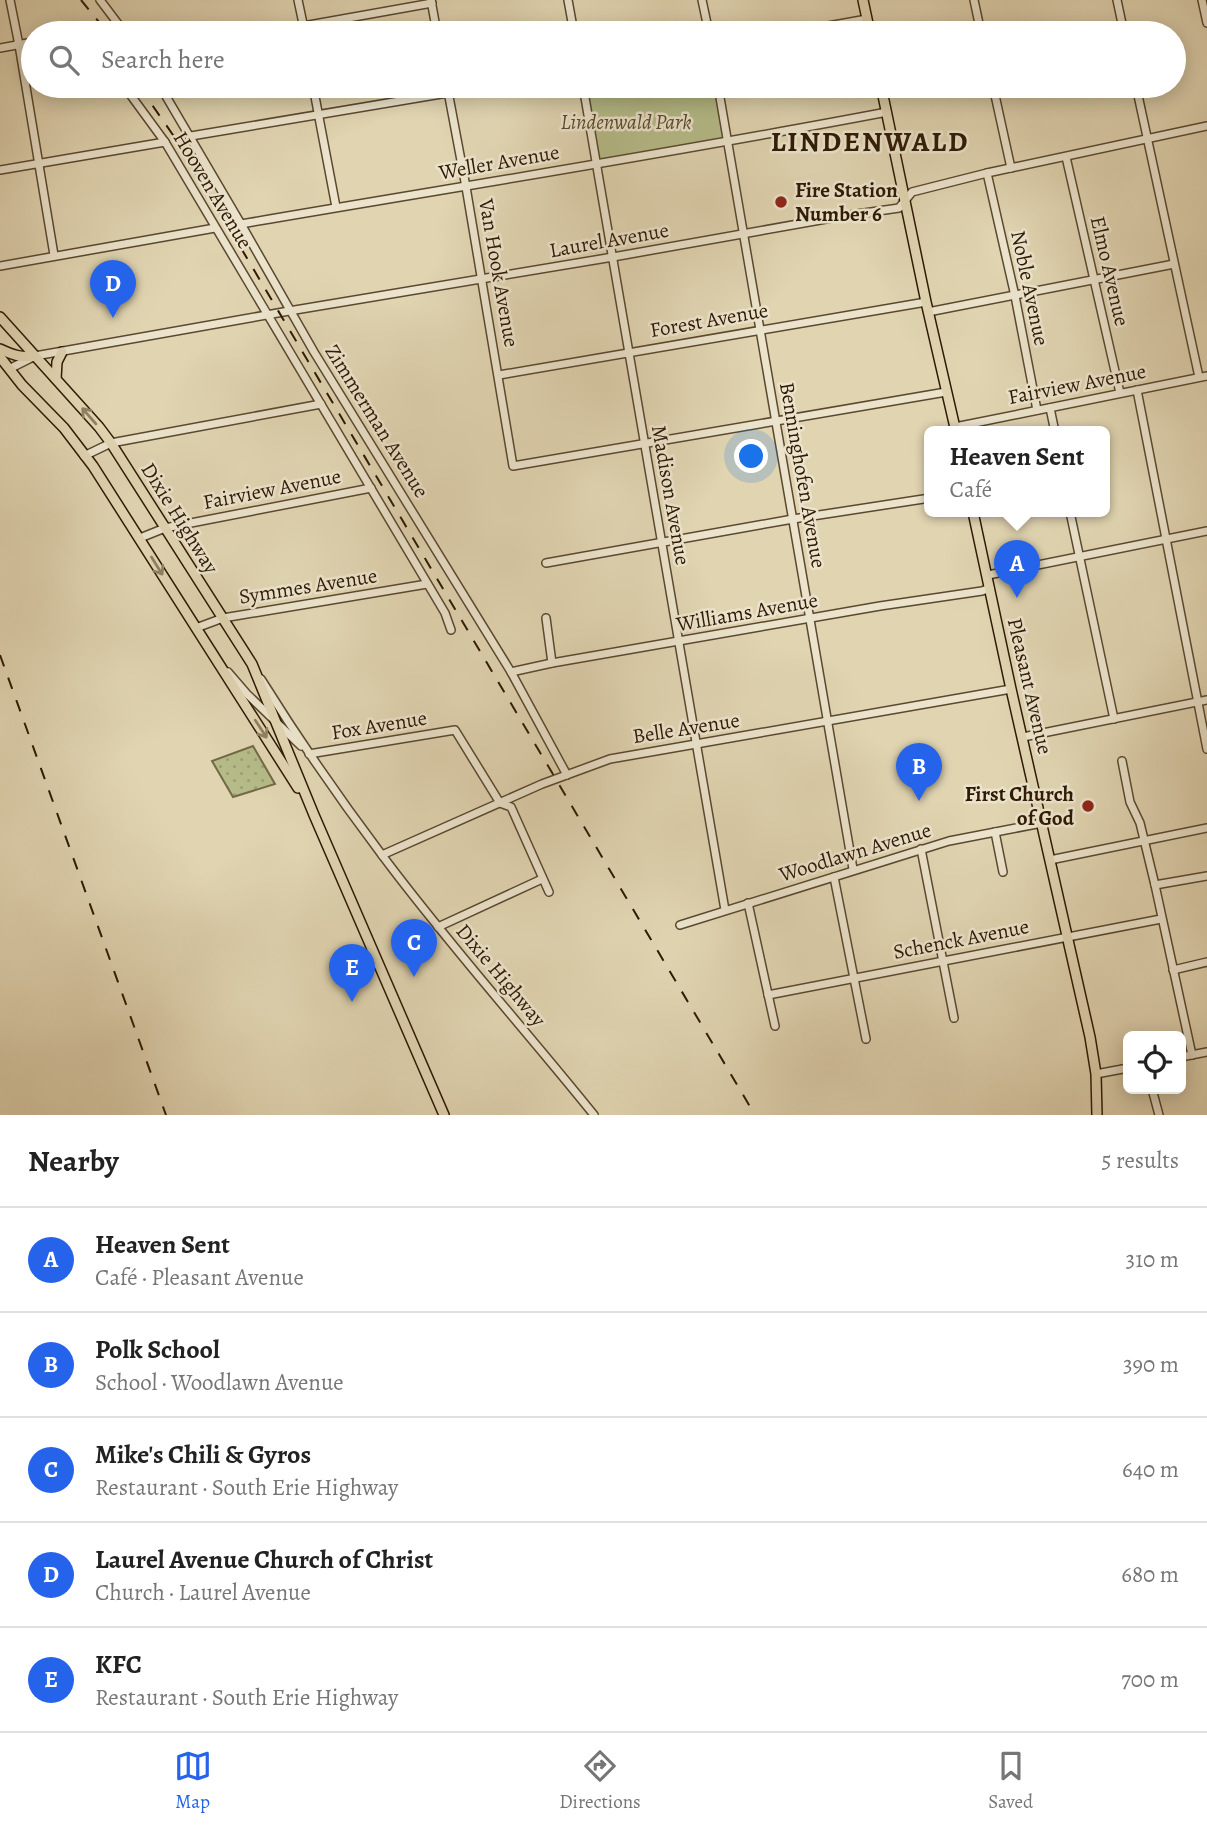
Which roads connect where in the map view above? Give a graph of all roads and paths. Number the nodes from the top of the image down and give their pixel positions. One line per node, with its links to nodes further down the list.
1 (10, 0): 22 (street)
2 (100, 0): 12 (street)
3 (298, 0): 13 (street)
4 (568, 0): 16 (street)
5 (702, 0): 17 (street)
6 (863, 0): 11 (main road)
7 (974, 0): 19 (street)
8 (1117, 0): 20 (street)
9 (1202, 0): 21 (street)
10 (431, 1): 14 (street); 15 (street)
11 (867, 19): 18 (street)
12 (116, 21)
13 (302, 21)
14 (343, 21)
15 (435, 21)
16 (572, 21)
17 (706, 21)
18 (856, 21)
19 (978, 21)
20 (1121, 21)
21 (1207, 23)
22 (19, 45): 23 (street); 24 (street)
23 (0, 48)
24 (21, 57)
25 (28, 98): 44 (street)
26 (133, 98): 41 (street, Hooven Avenue)
27 (167, 98): 39 (street, Zimmerman Avenue)
28 (315, 98): 37 (street)
29 (405, 98): 37 (street)
30 (450, 98): 49 (street, Van Hook Avenue)
31 (585, 98): 45 (street, Madison Avenue)
32 (720, 98): 42 (street, Benninghofen Avenue)
33 (884, 98): 36 (main road)
34 (996, 98): 46 (street)
35 (1138, 98): 40 (street)
36 (887, 112): 42 (street, Weller Avenue); 50 (main road)
37 (318, 116): 39 (street); 51 (street)
38 (1207, 126): 40 (street, Laurel Avenue)
39 (191, 136): 52 (street, Zimmerman Avenue)
40 (1147, 139): 43 (street, Laurel Avenue); 57 (street)
41 (164, 142): 44 (street); 53 (street, Hooven Avenue)
42 (728, 142): 45 (street, Weller Avenue); 54 (street, Benninghofen Avenue)
43 (1066, 157): 46 (street, Laurel Avenue); 60 (street, Elmo Avenue)
44 (38, 163): 47 (street); 55 (street)
45 (595, 163): 49 (street, Weller Avenue); 56 (street, Madison Avenue)
46 (1011, 168): 48 (street, Laurel Avenue)
47 (0, 170)
48 (987, 173): 50 (street, Laurel Avenue); 61 (street, Noble Avenue)
49 (466, 187): 51 (street, Weller Avenue); 59 (street, Van Hook Avenue)
50 (905, 201): 54 (street, Laurel Avenue); 62 (main road)
51 (336, 207): 52 (street, Weller Avenue)
52 (242, 224): 63 (street, Zimmerman Avenue)
53 (215, 228): 55 (street); 65 (street, Hooven Avenue)
54 (744, 234): 56 (street, Laurel Avenue); 67 (street, Benninghofen Avenue)
55 (54, 256): 58 (street)
56 (613, 257): 59 (street, Laurel Avenue); 70 (street, Madison Avenue)
57 (1174, 264): 60 (street); 75 (street)
58 (0, 266)
59 (482, 279): 63 (street, Laurel Avenue); 74 (street, Van Hook Avenue)
60 (1094, 281): 61 (street); 79 (street, Elmo Avenue)
61 (1015, 296): 64 (street); 82 (street, Noble Avenue)
62 (926, 302): 64 (main road); 67 (street, Forest Avenue)
63 (289, 311): 65 (street, Laurel Avenue); 114 (street, Zimmerman Avenue)
64 (928, 313): 78 (main road)
65 (267, 314): 69 (street, Laurel Avenue); 80 (street, Zimmerman Avenue)
66 (0, 317): 71 (main road, Dixie Highway)
67 (760, 329): 70 (street, Forest Avenue); 83 (street, Benninghofen Avenue)
68 (0, 349): 71 (main road)
69 (62, 352): 71 (street, Laurel Avenue); 76 (main road)
70 (629, 352): 74 (street, Forest Avenue); 88 (street, Madison Avenue)
71 (35, 356): 73 (street, Laurel Avenue); 76 (main road, Dixie Highway)
72 (0, 357): 73 (main road, Dixie Highway)
73 (9, 369): 89 (main road, Dixie Highway)
74 (499, 375): 88 (street, Van Hook Avenue)
75 (1203, 377): 77 (street, Fairview Avenue)
76 (56, 379): 87 (main road, Dixie Highway, one-way to 76)
77 (1137, 390): 79 (street, Fairview Avenue); 98 (street)
78 (946, 392): 83 (street); 84 (main road)
79 (1121, 393): 81 (street, Fairview Avenue)
80 (321, 404): 87 (street); 90 (street, Zimmerman Avenue)
81 (1050, 408): 82 (street, Fairview Avenue); 86 (street)
82 (1037, 410): 85 (street, Fairview Avenue)
83 (776, 421): 88 (street); 94 (street, Benninghofen Avenue)
84 (954, 426)
85 (968, 426)
86 (1054, 426)
87 (111, 443): 89 (street); 95 (main road, Dixie Highway)
88 (644, 443): 99 (street, Madison Avenue)
89 (85, 456): 97 (main road, Dixie Highway)
90 (371, 488): 95 (street, Fairview Avenue); 103 (street, Zimmerman Avenue)
91 (924, 499): 94 (street)
92 (974, 517): 102 (main road, Pleasant Avenue)
93 (1071, 517): 100 (street)
94 (793, 519): 99 (street); 107 (street, Benninghofen Avenue)
95 (165, 528): 97 (street, Fairview Avenue); 105 (main road, Dixie Highway)
96 (1207, 531): 98 (street)
97 (140, 538): 108 (main road, Dixie Highway, one-way to 108)
98 (1166, 539): 100 (street); 117 (street)
99 (662, 543): 101 (street); 110 (street, Madison Avenue)
100 (1079, 556): 102 (street); 118 (street)
101 (546, 563)
102 (988, 575): 104 (main road, Pleasant Avenue)
103 (428, 584): 105 (street, Symmes Avenue); 109 (street, Zimmerman Avenue)
104 (990, 588): 107 (street, Williams Avenue); 115 (main road, Pleasant Avenue)
105 (223, 618): 108 (street, Symmes Avenue); 113 (main road, Dixie Highway)
106 (546, 618): 112 (street)
107 (809, 619): 110 (street, Williams Avenue); 119 (street, Benninghofen Avenue)
108 (196, 628): 111 (main road, Dixie Highway)
109 (451, 630)
110 (679, 641): 112 (street, Williams Avenue); 122 (street, Madison Avenue)
111 (210, 652): 120 (street, Dixie Highway); 128 (main road, one-way to 128)
112 (552, 663): 114 (street, Williams Avenue)
113 (252, 664): 120 (main road); 124 (street, Dixie Highway)
114 (511, 672): 126 (street, Zimmerman Avenue)
115 (1011, 689): 119 (street, Belle Avenue); 121 (main road, Pleasant Avenue)
116 (1207, 700): 117 (street)
117 (1198, 702): 118 (street); 123 (street)
118 (1114, 719): 121 (street)
119 (828, 722): 122 (street, Belle Avenue); 136 (street, Benninghofen Avenue)
120 (277, 723): 124 (street, Dixie Highway); 128 (main road)
121 (1023, 737): 129 (main road, Pleasant Avenue)
122 (696, 744): 126 (street, Belle Avenue); 144 (street, Madison Avenue)
123 (1207, 748)
124 (309, 754): 127 (street, Fox Avenue); 134 (street, Dixie Highway)
125 (1122, 761): 132 (street)
126 (567, 775): 127 (street, Belle Avenue)
127 (500, 803): 134 (street, Belle Avenue); 140 (street)
128 (310, 807): 163 (main road)
129 (1042, 823): 131 (street, Woodlawn Avenue); 135 (main road, Pleasant Avenue)
130 (1207, 828): 132 (street)
131 (995, 832): 133 (street, Woodlawn Avenue); 137 (street)
132 (1144, 841): 135 (street); 141 (street)
133 (921, 849): 136 (street, Woodlawn Avenue); 149 (street)
134 (382, 855): 147 (street, Dixie Highway)
135 (1050, 860): 148 (main road, Pleasant Avenue)
136 (853, 869): 139 (street, Woodlawn Avenue)
137 (1003, 872)
138 (1207, 876): 141 (street)
139 (834, 877): 143 (street, Woodlawn Avenue); 152 (street)
140 (542, 879): 142 (street); 147 (street)
141 (1155, 885): 145 (street)
142 (550, 892)
143 (748, 903): 144 (street, Woodlawn Avenue); 153 (street)
144 (725, 910): 146 (street, Woodlawn Avenue)
145 (1161, 919): 148 (street, Schenck Avenue); 151 (street)
146 (680, 925)
147 (438, 927): 164 (street, Dixie Highway)
148 (1068, 936): 149 (street, Schenck Avenue); 161 (main road, Pleasant Avenue)
149 (942, 961): 152 (street, Schenck Avenue); 154 (street)
150 (1207, 962): 151 (street)
151 (1173, 970): 158 (street)
152 (854, 978): 153 (street, Schenck Avenue); 156 (street)
153 (768, 995): 155 (street)
154 (954, 1018)
155 (775, 1026)
156 (866, 1040)
157 (1207, 1052): 158 (street)
158 (1192, 1055): 159 (street)
159 (1186, 1056)
160 (1123, 1069): 161 (street)
161 (1096, 1074): 165 (main road, Pleasant Avenue)
162 (1153, 1094): 166 (street)
163 (444, 1115)
164 (594, 1115)
165 (1097, 1115)
166 (1159, 1115)

